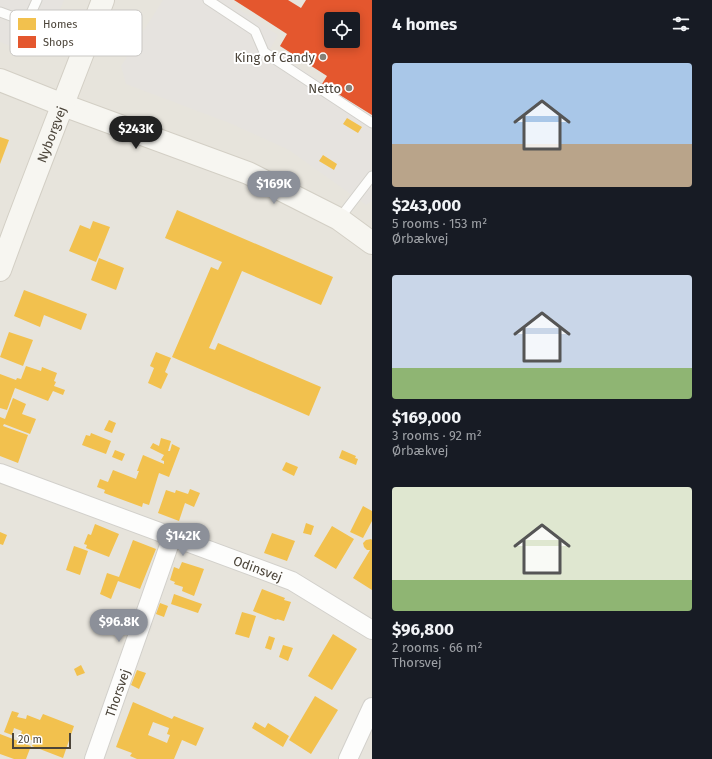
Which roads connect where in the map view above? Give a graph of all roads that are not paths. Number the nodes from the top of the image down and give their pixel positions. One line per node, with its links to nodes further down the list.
1 (38, 0): 4 (lane)
2 (103, 0): 5 (street, Nyborgvej)
3 (208, 0): 11 (lane)
4 (33, 10)
5 (99, 10)
6 (0, 12): 7 (lane)
7 (10, 16)
8 (82, 56): 10 (street, Nyborgvej)
9 (0, 80): 10 (street)
10 (63, 105): 13 (street); 15 (street, Nyborgvej)
11 (372, 123)
12 (372, 176): 13 (lane)
13 (339, 219): 14 (street)
14 (372, 243)
15 (0, 270)
16 (0, 473): 17 (street, Odinsvej)
17 (172, 537): 18 (street, Odinsvej); 20 (street, Thorsvej)
18 (372, 630)
19 (372, 707): 21 (street)
20 (94, 759)
21 (348, 759)

